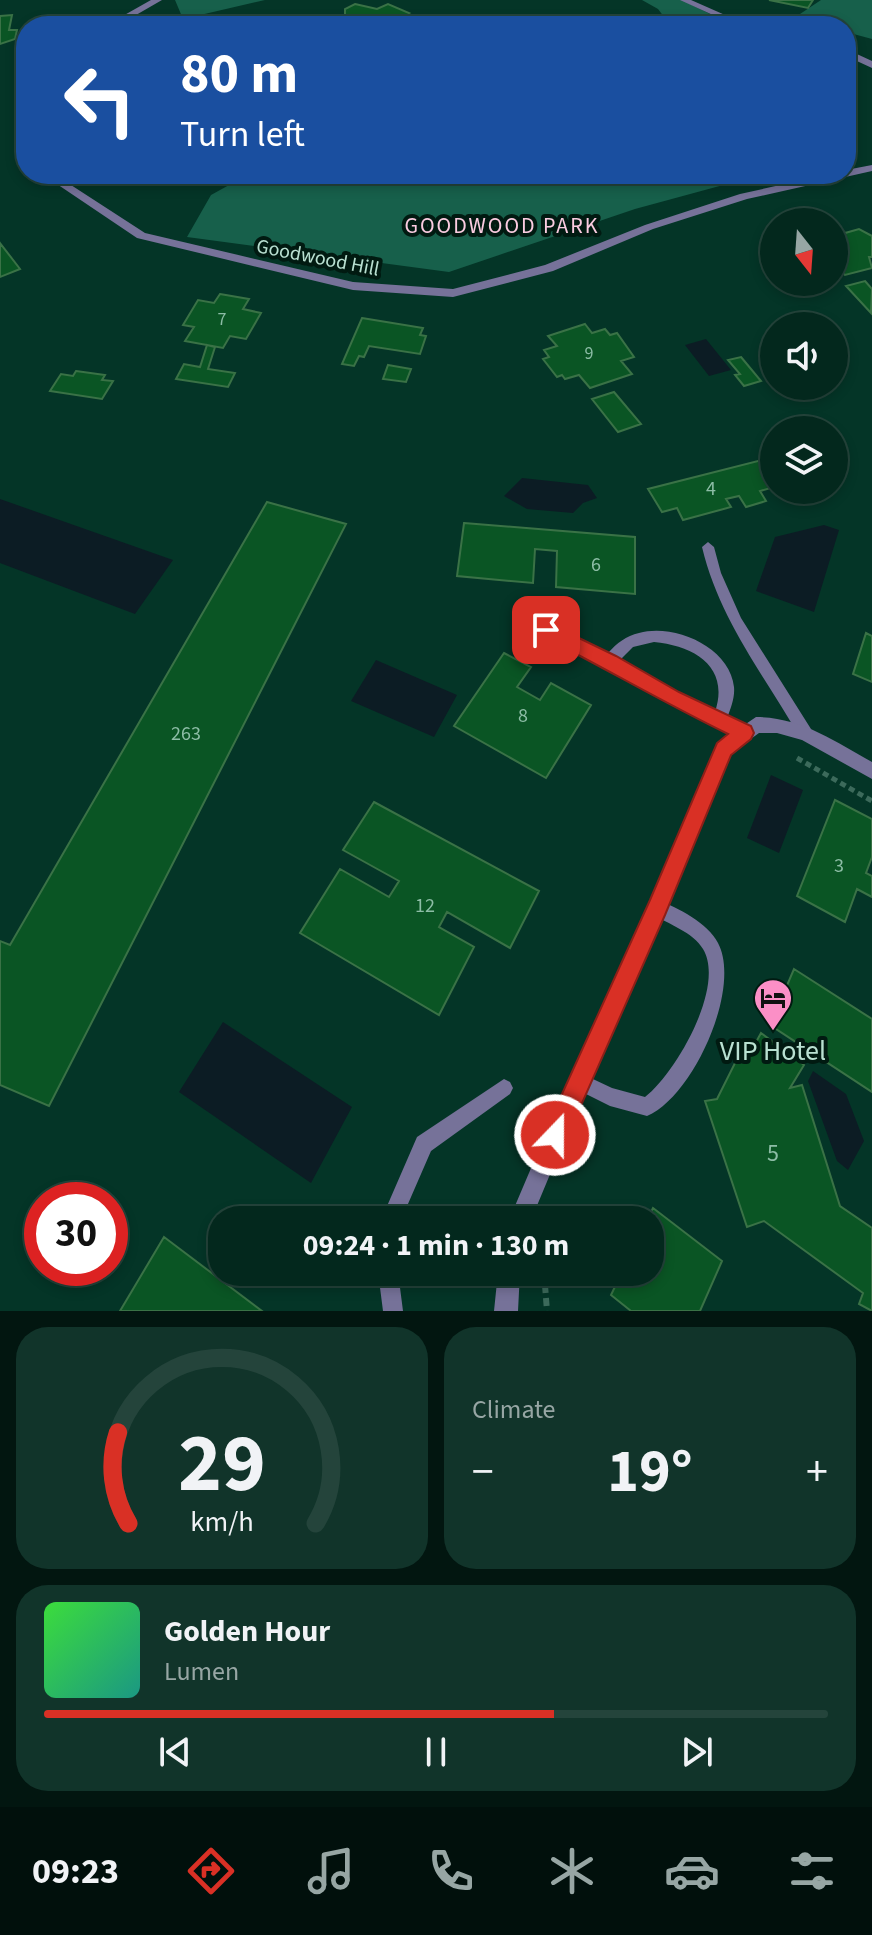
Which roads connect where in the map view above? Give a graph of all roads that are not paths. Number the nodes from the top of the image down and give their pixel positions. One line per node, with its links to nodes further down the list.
1 (158, 0): 3 (street)
2 (684, 0): 4 (street)
3 (128, 16)
4 (722, 16)
5 (62, 184): 6 (street, Goodwood Hill)
6 (799, 184)
7 (708, 547): 12 (lane)
8 (546, 630): 9 (lane)
9 (610, 661): 10 (lane); 10 (lane)
10 (719, 720): 11 (lane)
11 (744, 733): 12 (street); 14 (street)
12 (806, 734): 13 (street)
13 (872, 771)
14 (658, 908): 15 (street); 15 (lane)
15 (578, 1081): 18 (street)
16 (504, 1088): 17 (lane)
17 (397, 1206)
18 (526, 1206)
19 (390, 1286): 21 (lane)
20 (508, 1286): 22 (street)
21 (393, 1311)
22 (506, 1311)

